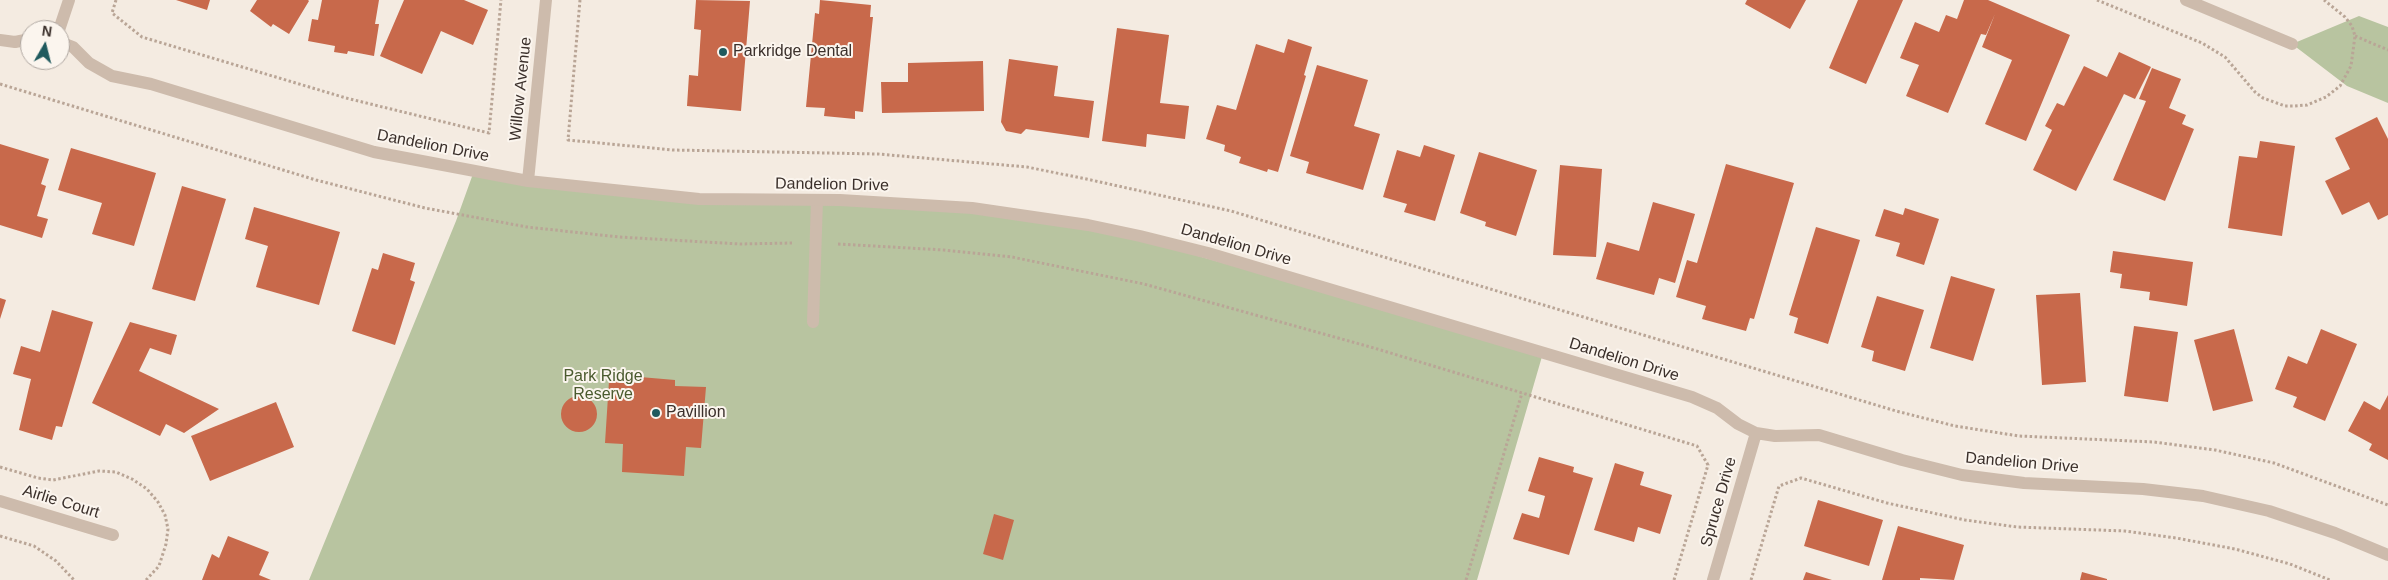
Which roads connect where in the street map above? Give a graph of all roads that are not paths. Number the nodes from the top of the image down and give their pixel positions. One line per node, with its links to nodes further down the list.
1 (69, 0): 4 (street)
2 (546, 0): 9 (street, Willow Avenue)
3 (2186, 0): 7 (street)
4 (62, 20)
5 (0, 40): 6 (street)
6 (20, 41)
7 (2292, 44)
8 (70, 46): 9 (street, Dandelion Drive)
9 (528, 181): 10 (street, Dandelion Drive)
10 (816, 200): 11 (street); 12 (street, Dandelion Drive)
11 (813, 322)
12 (1756, 433): 15 (street, Dandelion Drive); 16 (street, Spruce Drive)
13 (0, 501): 14 (street, Airlie Court)
14 (113, 535)
15 (2388, 555)
16 (1713, 580)

